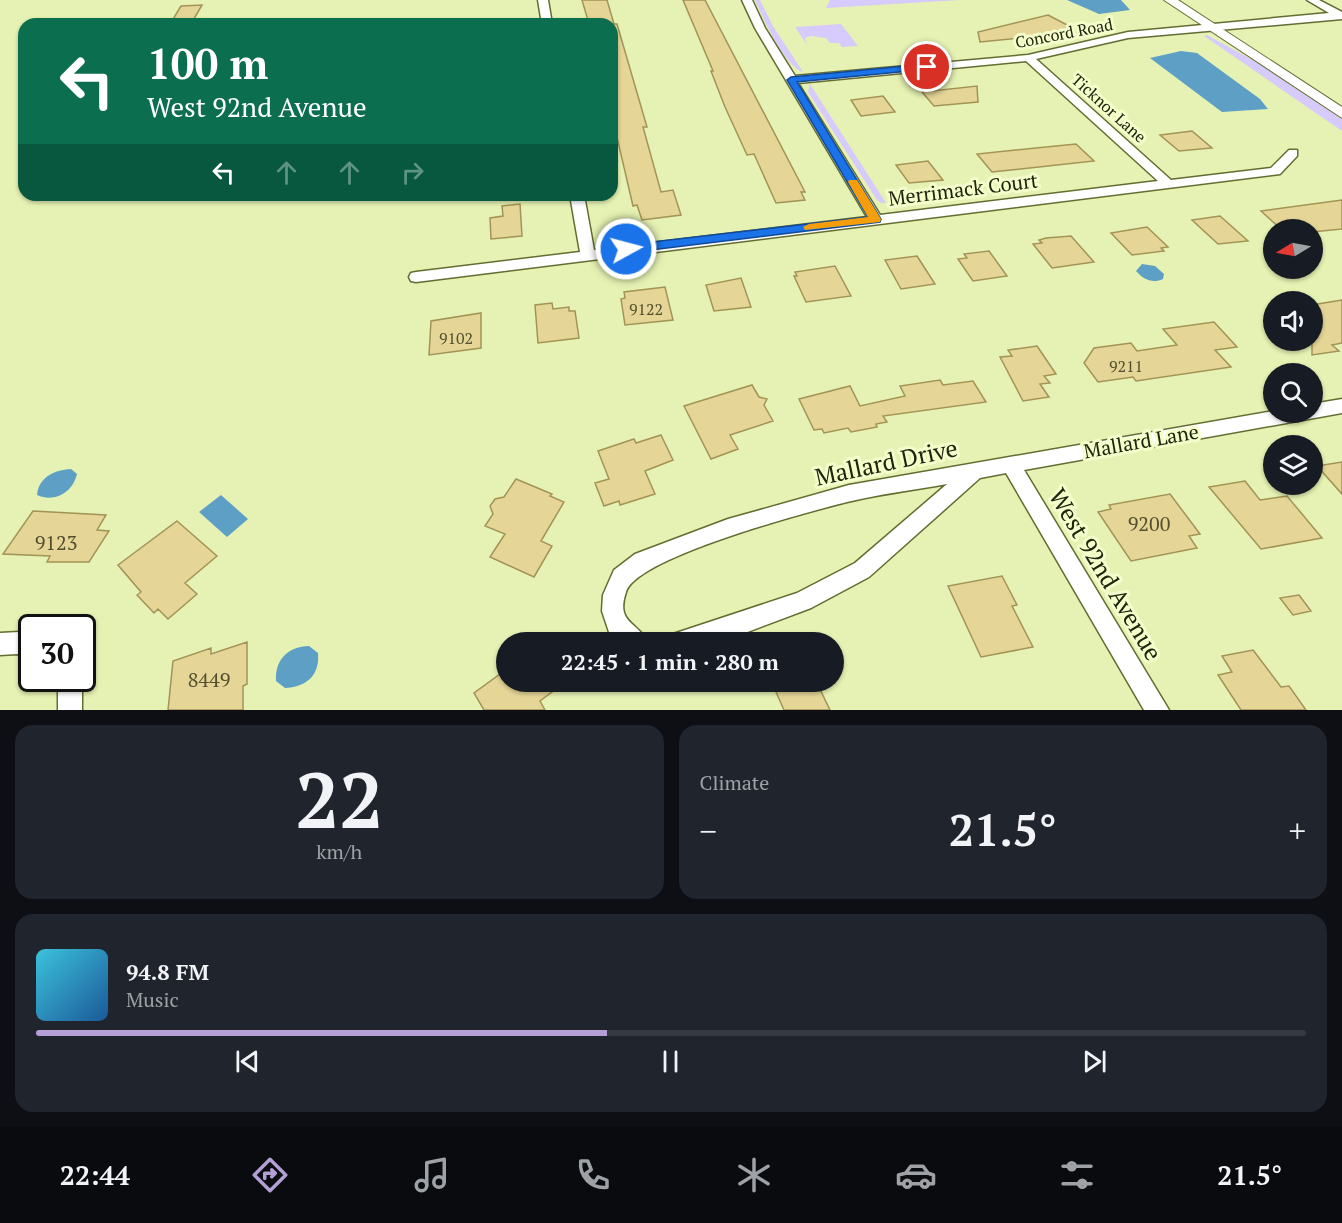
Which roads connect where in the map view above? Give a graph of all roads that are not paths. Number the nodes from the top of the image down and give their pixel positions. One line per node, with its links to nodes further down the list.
1 (543, 0): 6 (street)
2 (747, 0): 9 (street)
3 (1170, 0): 7 (street)
4 (1312, 0): 5 (street)
5 (1341, 16): 7 (street, Concord Road)
6 (546, 18)
7 (1211, 27): 8 (street, Concord Road); 10 (street)
8 (1028, 58): 9 (street, Concord Road); 12 (street, Ticknor Lane)
9 (791, 80): 14 (street)
10 (1342, 114)
11 (1293, 153): 12 (street, Merrimack Court)
12 (1167, 183): 14 (street, Merrimack Court)
13 (579, 201): 15 (street)
14 (876, 219): 15 (street, Merrimack Court)
15 (588, 254): 16 (street, Merrimack Court)
16 (416, 276)
17 (1342, 406): 18 (street)
18 (1323, 409)
19 (1263, 419): 20 (street, Mallard Lane)
20 (1011, 463): 21 (street, Mallard Lane); 28 (street, West 92nd Avenue)
21 (976, 469): 22 (street, Mallard Drive); 23 (street, Mallard Drive)
22 (623, 632)
23 (717, 632)
24 (0, 644): 25 (street)
25 (18, 644)
26 (69, 692): 27 (street)
27 (70, 710)
28 (1157, 710)

